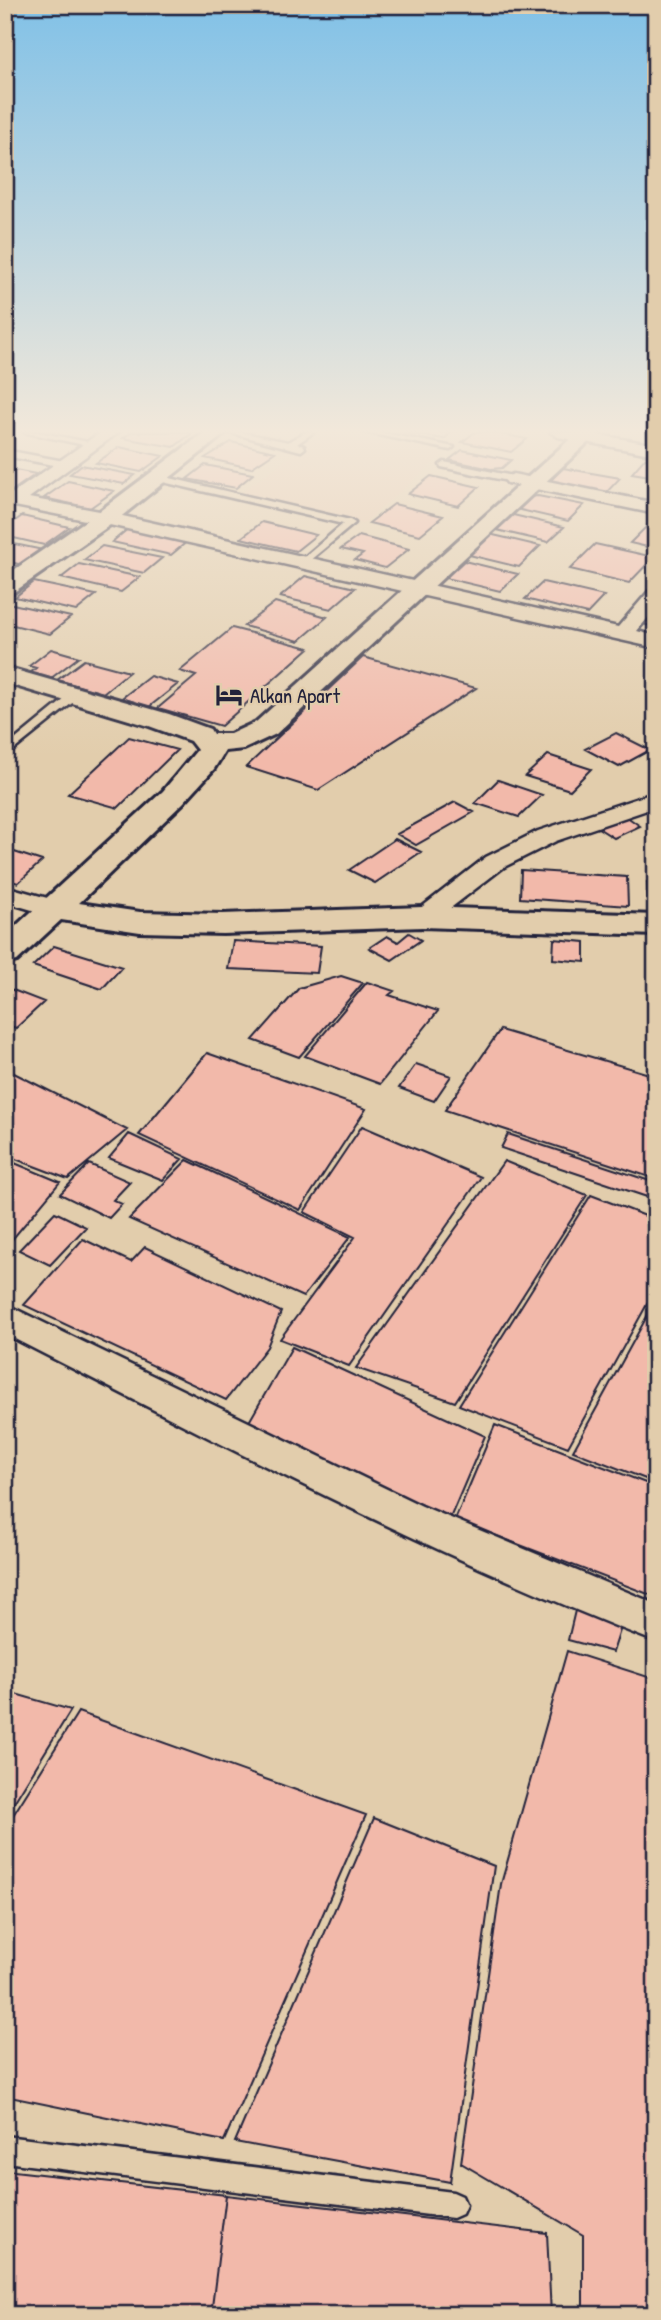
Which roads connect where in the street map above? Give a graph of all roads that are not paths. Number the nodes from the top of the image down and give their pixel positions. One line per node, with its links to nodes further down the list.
1 (73, 540): 6 (street)
2 (203, 540): 5 (street)
3 (330, 540): 5 (lane)
4 (458, 540): 7 (street)
5 (303, 563): 7 (street)
6 (5, 587)
7 (406, 587): 9 (street); 13 (street)
8 (656, 595): 9 (street)
9 (622, 635): 10 (street)
10 (656, 642)
11 (5, 675): 12 (street)
12 (75, 696): 13 (street); 14 (lane)
13 (205, 742): 17 (street)
14 (5, 754)
15 (656, 799): 18 (street)
16 (5, 894): 17 (street)
17 (55, 909): 18 (street); 20 (street)
18 (422, 917): 19 (street)
19 (656, 925)
20 (5, 954)
21 (5, 1318): 22 (street)
22 (656, 1623)
23 (5, 2149): 24 (lane)
24 (453, 2205)

